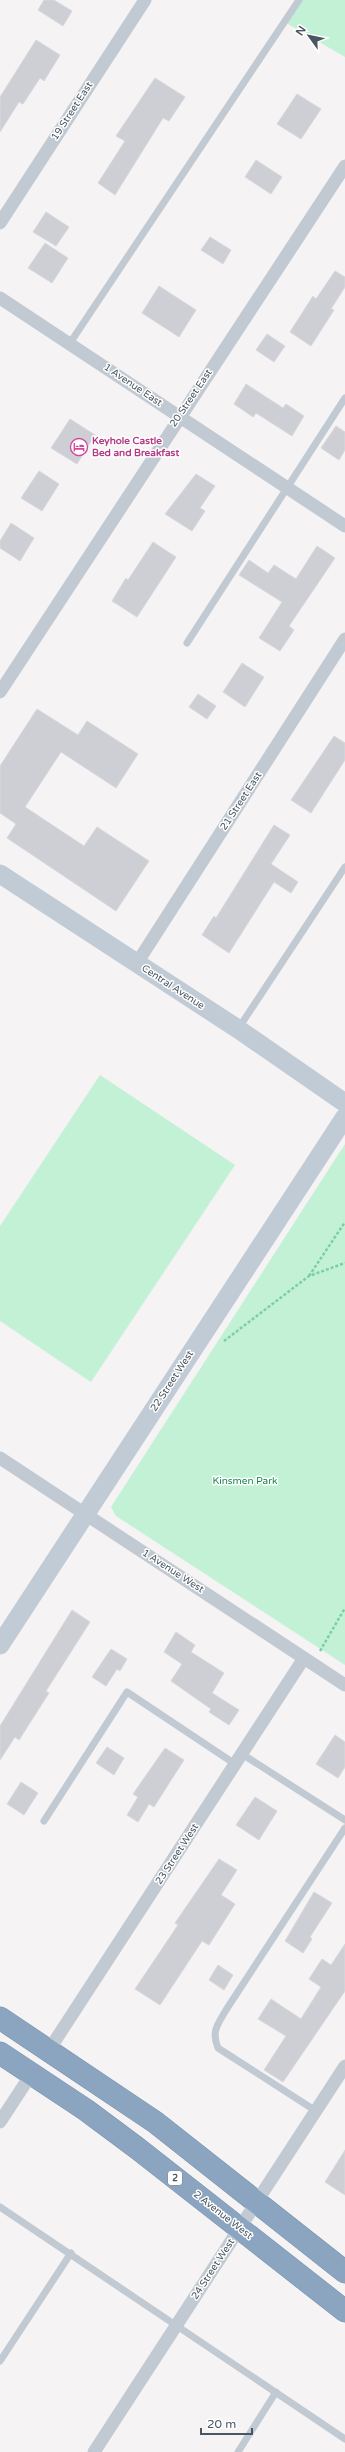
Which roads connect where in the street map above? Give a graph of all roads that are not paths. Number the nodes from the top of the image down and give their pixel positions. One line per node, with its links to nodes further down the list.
1 (145, 0): 4 (street, 19 Street East)
2 (299, 0): 6 (lane)
3 (345, 166): 8 (street, 20 Street East)
4 (0, 223)
5 (0, 298): 6 (street, 1 Avenue East)
6 (70, 343): 8 (street, 1 Avenue East)
7 (345, 398): 9 (lane)
8 (179, 416): 9 (street, 1 Avenue East); 13 (street, 20 Street East)
9 (286, 487): 10 (street, 1 Avenue East); 12 (lane)
10 (345, 526)
11 (345, 639): 16 (street, 21 Street East)
12 (187, 643)
13 (0, 692)
14 (345, 867): 17 (lane)
15 (0, 874): 16 (street, Central Avenue)
16 (137, 963): 17 (street, Central Avenue)
17 (238, 1029): 18 (street, Central Avenue)
18 (345, 1103)
19 (345, 1117): 21 (street, 22 Street West)
20 (0, 1458): 21 (street, 1 Avenue West)
21 (85, 1513): 22 (street, 22 Street West); 23 (street, 1 Avenue West)
22 (0, 1645)
23 (308, 1660): 24 (street, 1 Avenue West); 25 (street, 23 Street West)
24 (345, 1684)
25 (238, 1759): 26 (lane); 27 (lane); 30 (street, 23 Street West)
26 (345, 1820)
27 (44, 1821)
28 (345, 1828): 34 (lane)
29 (0, 2018): 30 (highway)
30 (49, 2050): 36 (highway)
31 (0, 2053): 33 (highway, 2 Avenue West / 2)
32 (345, 2066): 34 (street, 24 Street West)
33 (32, 2073): 35 (street); 38 (highway, 2 Avenue West / 2)
34 (316, 2111): 36 (street, 24 Street West)
35 (0, 2122)
36 (256, 2202): 38 (street, 24 Street West); 40 (highway)
37 (0, 2207): 39 (lane)
38 (240, 2228): 41 (highway, 2 Avenue West / 2); 42 (street, 24 Street West)
39 (71, 2253): 42 (lane); 43 (lane)
40 (345, 2272)
41 (345, 2311)
42 (176, 2326): 44 (lane); 46 (street, 24 Street West)
43 (0, 2361)
44 (276, 2392): 45 (lane); 47 (lane)
45 (345, 2439)
46 (94, 2452)
47 (238, 2452)

